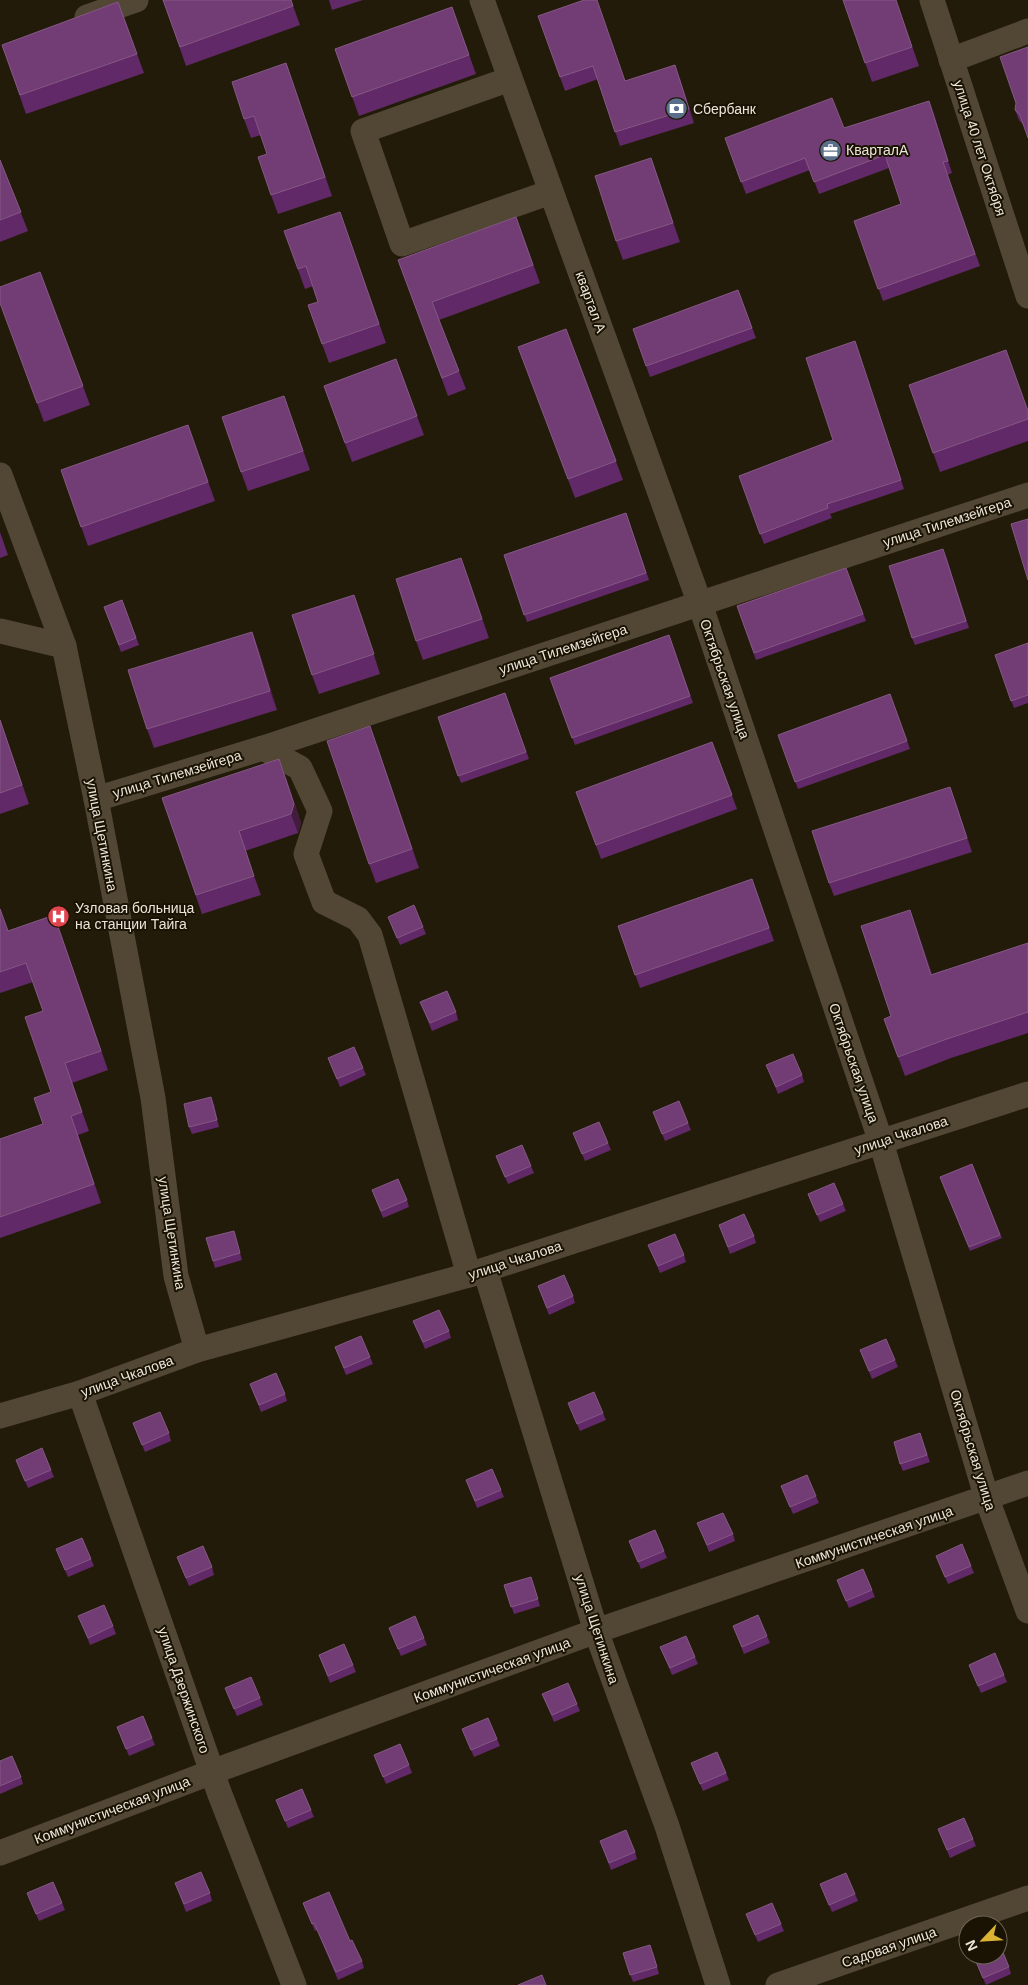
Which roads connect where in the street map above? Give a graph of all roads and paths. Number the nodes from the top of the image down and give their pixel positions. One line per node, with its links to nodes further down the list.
1 (136, 0): 4 (street)
2 (482, 0): 7 (street, квартал А)
3 (932, 0): 6 (street, улица 40 лет Октября)
4 (64, 26)
5 (1028, 31): 6 (street)
6 (951, 60): 9 (street, улица 40 лет Октября)
7 (510, 79): 8 (street, квартал А); 8 (street)
8 (551, 192): 12 (street, квартал А)
9 (1028, 296)
10 (0, 475): 14 (street, улица Щетинкина)
11 (1028, 495): 12 (street, улица Тилемзейгера)
12 (700, 604): 15 (street, улица Тилемзейгера); 18 (street, Октябрьская улица)
13 (0, 631): 14 (street)
14 (64, 646): 16 (street, улица Щетинкина)
15 (263, 748): 16 (street, улица Тилемзейгера); 19 (street, улица Щетинкина)
16 (96, 799): 20 (street, улица Щетинкина)
17 (1028, 1094): 18 (street, улица Чкалова)
18 (880, 1142): 19 (street, улица Чкалова); 24 (street, Октябрьская улица)
19 (477, 1273): 20 (street, улица Чкалова); 26 (street, улица Щетинкина)
20 (197, 1350): 21 (street, улица Чкалова)
21 (80, 1393): 22 (street, улица Чкалова); 27 (street, улица Дзержинского)
22 (0, 1416)
23 (1028, 1483): 24 (street, Коммунистическая улица)
24 (987, 1498): 25 (street, Октябрьская улица); 26 (street, Коммунистическая улица)
25 (1028, 1611)
26 (596, 1632): 27 (street, Коммунистическая улица); 31 (street, улица Щетинкина)
27 (212, 1772): 28 (street, Коммунистическая улица); 30 (street, улица Дзержинского)
28 (0, 1852)
29 (1028, 1898): 32 (street, Садовая улица)
30 (294, 1985)
31 (718, 1985)
32 (778, 1985)

